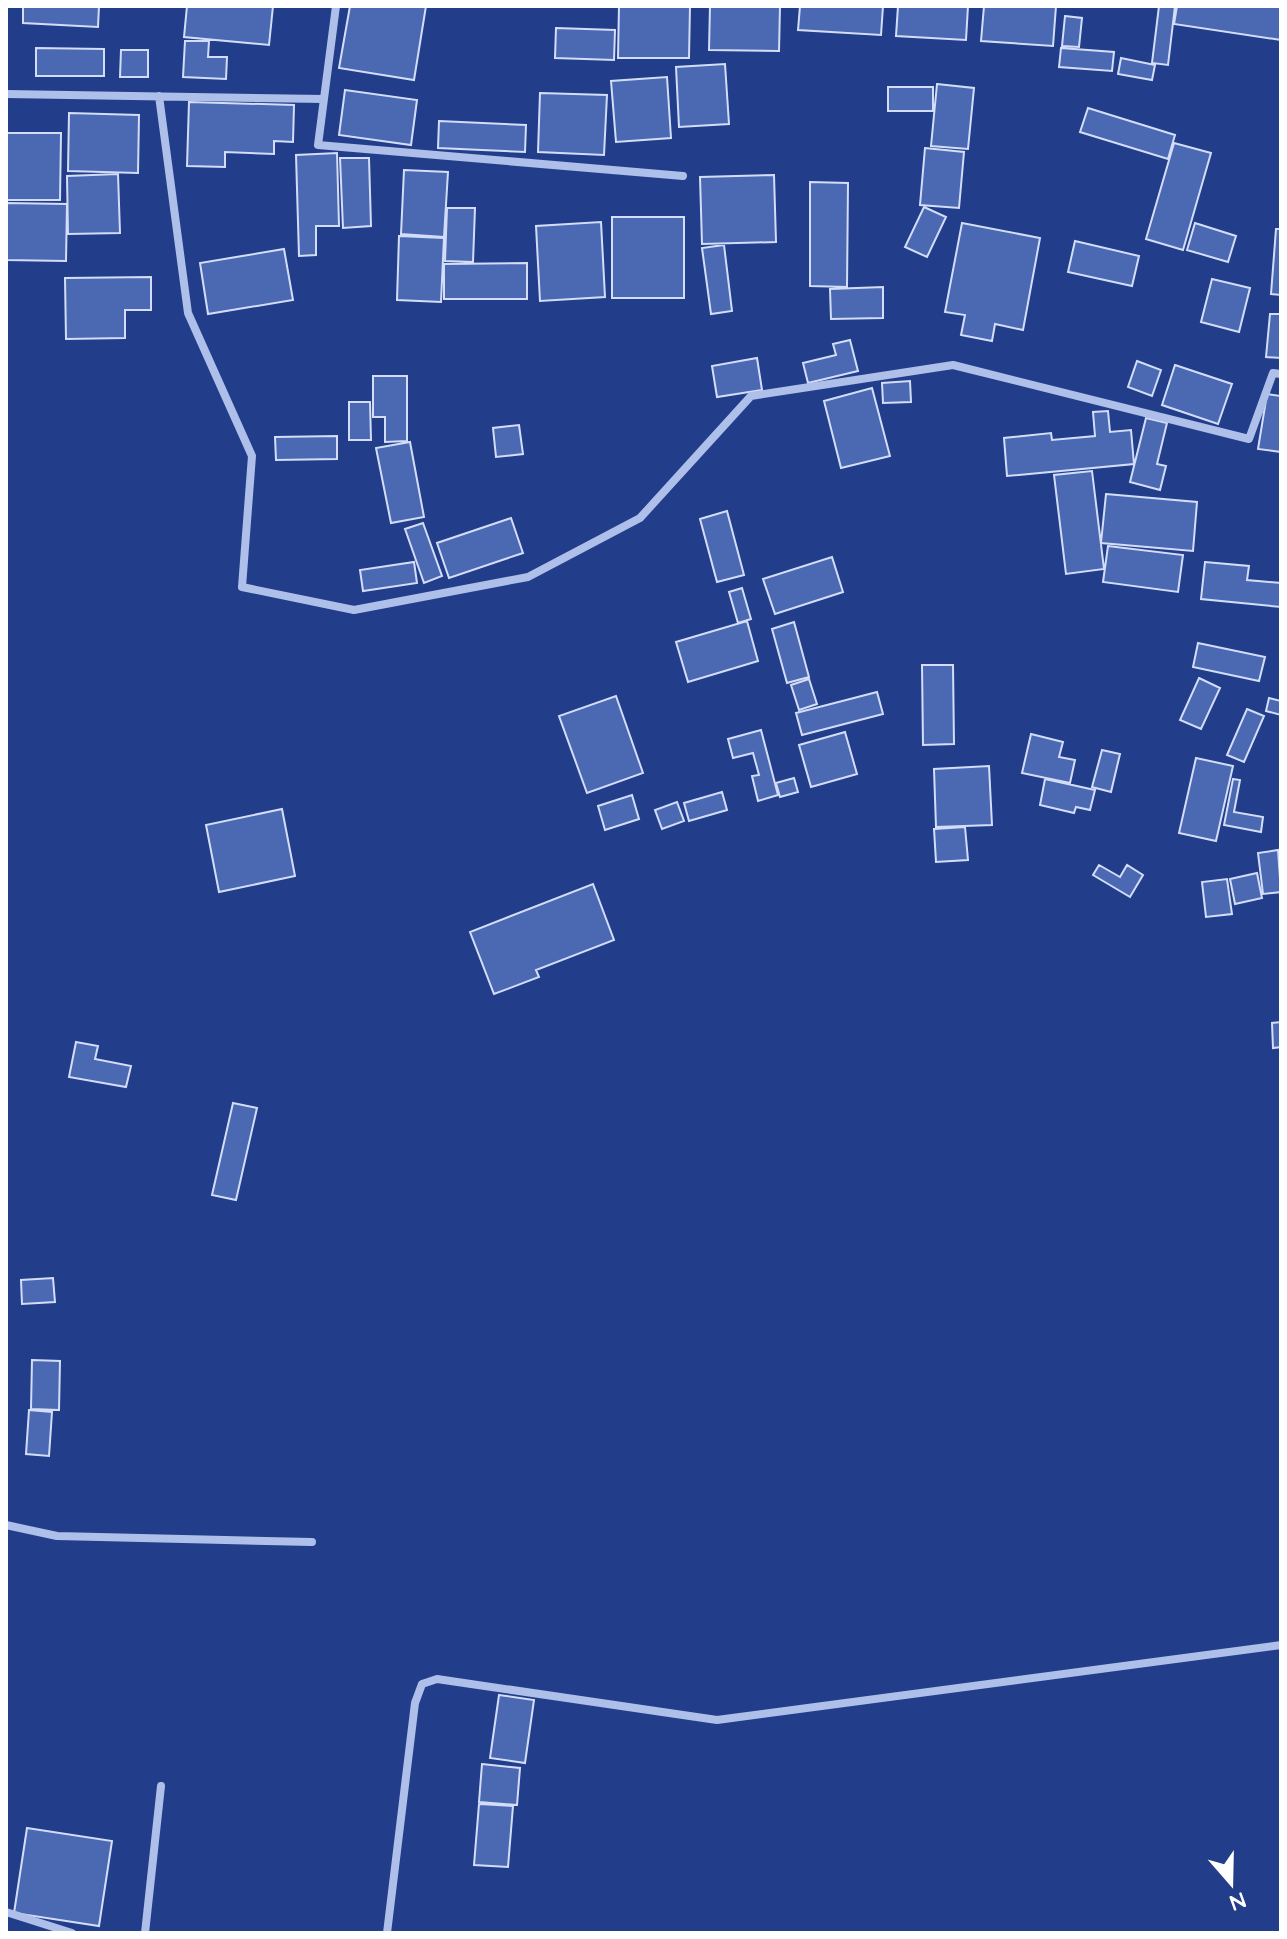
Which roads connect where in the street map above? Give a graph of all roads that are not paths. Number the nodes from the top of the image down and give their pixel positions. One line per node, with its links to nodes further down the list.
1 (336, 6): 4 (street)
2 (6, 94): 3 (street)
3 (159, 96): 4 (street); 6 (street)
4 (324, 99): 5 (street)
5 (683, 176)
6 (1281, 374)
7 (6, 1525): 8 (street)
8 (312, 1542)
9 (1281, 1645): 14 (street)
10 (161, 1786): 13 (street)
11 (6, 1912): 12 (street)
12 (72, 1933)
13 (145, 1933)
14 (387, 1933)

